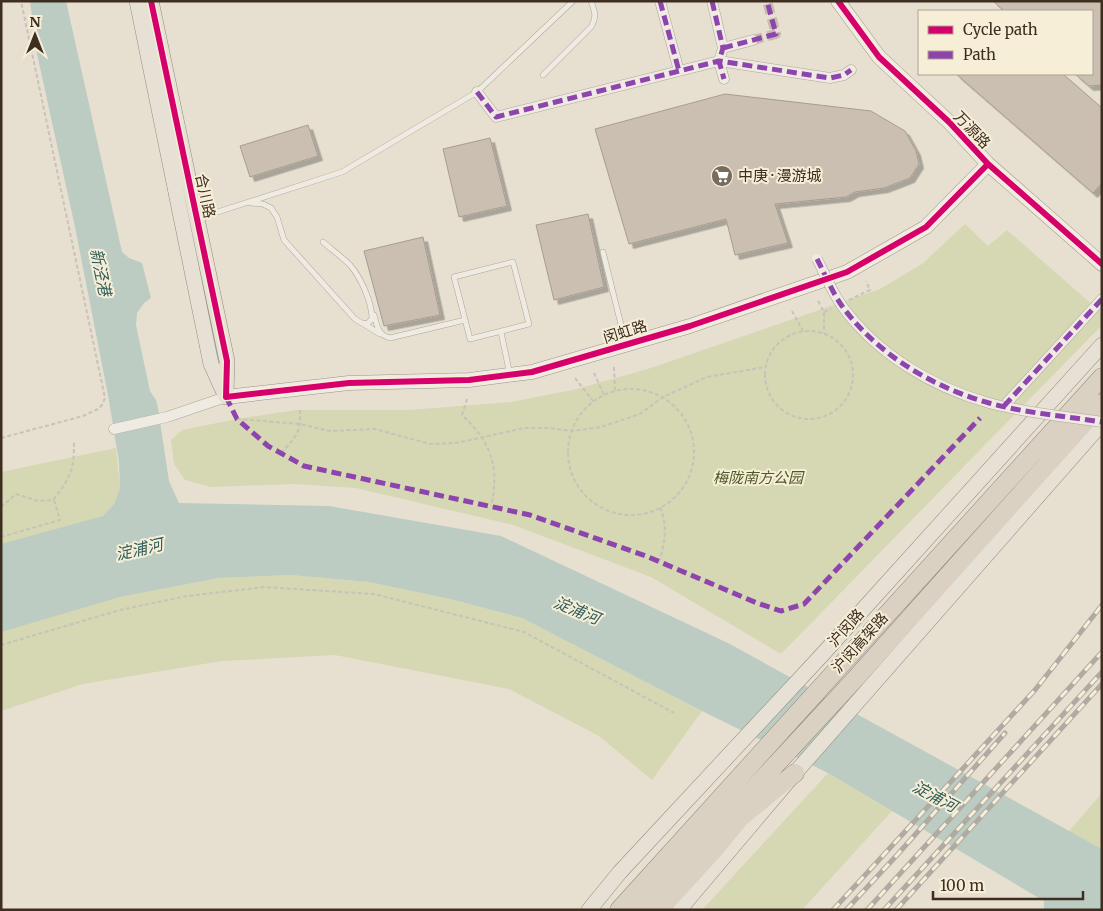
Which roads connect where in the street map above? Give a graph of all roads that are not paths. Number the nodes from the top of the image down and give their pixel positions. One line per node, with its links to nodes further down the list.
1 (137, 1): 33 (main road, 合川路)
2 (151, 1): 18 (main road, 合川路)
3 (573, 1): 15 (lane)
4 (590, 1): 13 (lane)
5 (660, 1): 12 (street)
6 (712, 1): 9 (street)
7 (838, 1): 16 (main road, 万源路)
8 (753, 40): 9 (street)
9 (723, 48): 10 (street)
10 (719, 61): 11 (street); 12 (street); 14 (street)
11 (851, 70)
12 (678, 71): 15 (street)
13 (543, 75)
14 (724, 79)
15 (477, 92): 17 (lane)
16 (988, 164): 22 (main road, 万源路); 29 (main road, 闵虹路)
17 (246, 203): 18 (lane); 26 (lane)
18 (197, 219): 33 (main road, 合川路)
19 (323, 242): 24 (lane)
20 (603, 252): 29 (lane)
21 (816, 259): 35 (street, bridge)
22 (1102, 264)
23 (1102, 298): 35 (street)
24 (372, 310): 26 (lane); 28 (lane)
25 (465, 320): 27 (lane); 27 (lane); 28 (lane)
26 (359, 322): 28 (lane)
27 (501, 332): 31 (lane)
28 (383, 336)
29 (626, 345): 31 (main road, 闵虹路)
30 (1102, 345): 40 (main road, 沪闵路)
31 (510, 375): 33 (main road, 闵虹路)
32 (1102, 377): 39 (highway, 沪闵高架路)
33 (226, 397): 37 (street)
34 (1102, 403): 45 (highway, 沪闵高架路)
35 (1004, 406): 36 (street, bridge)
36 (1102, 423): 38 (main road)
37 (114, 429)
38 (795, 773): 46 (highway); 47 (main road)
39 (654, 870): 43 (highway); 44 (highway, 沪闵高架路)
40 (620, 872): 41 (main road); 42 (main road, 沪闵路)
41 (580, 910)
42 (589, 910)
43 (613, 910)
44 (619, 910)
45 (642, 910)
46 (659, 910)
47 (679, 910)

